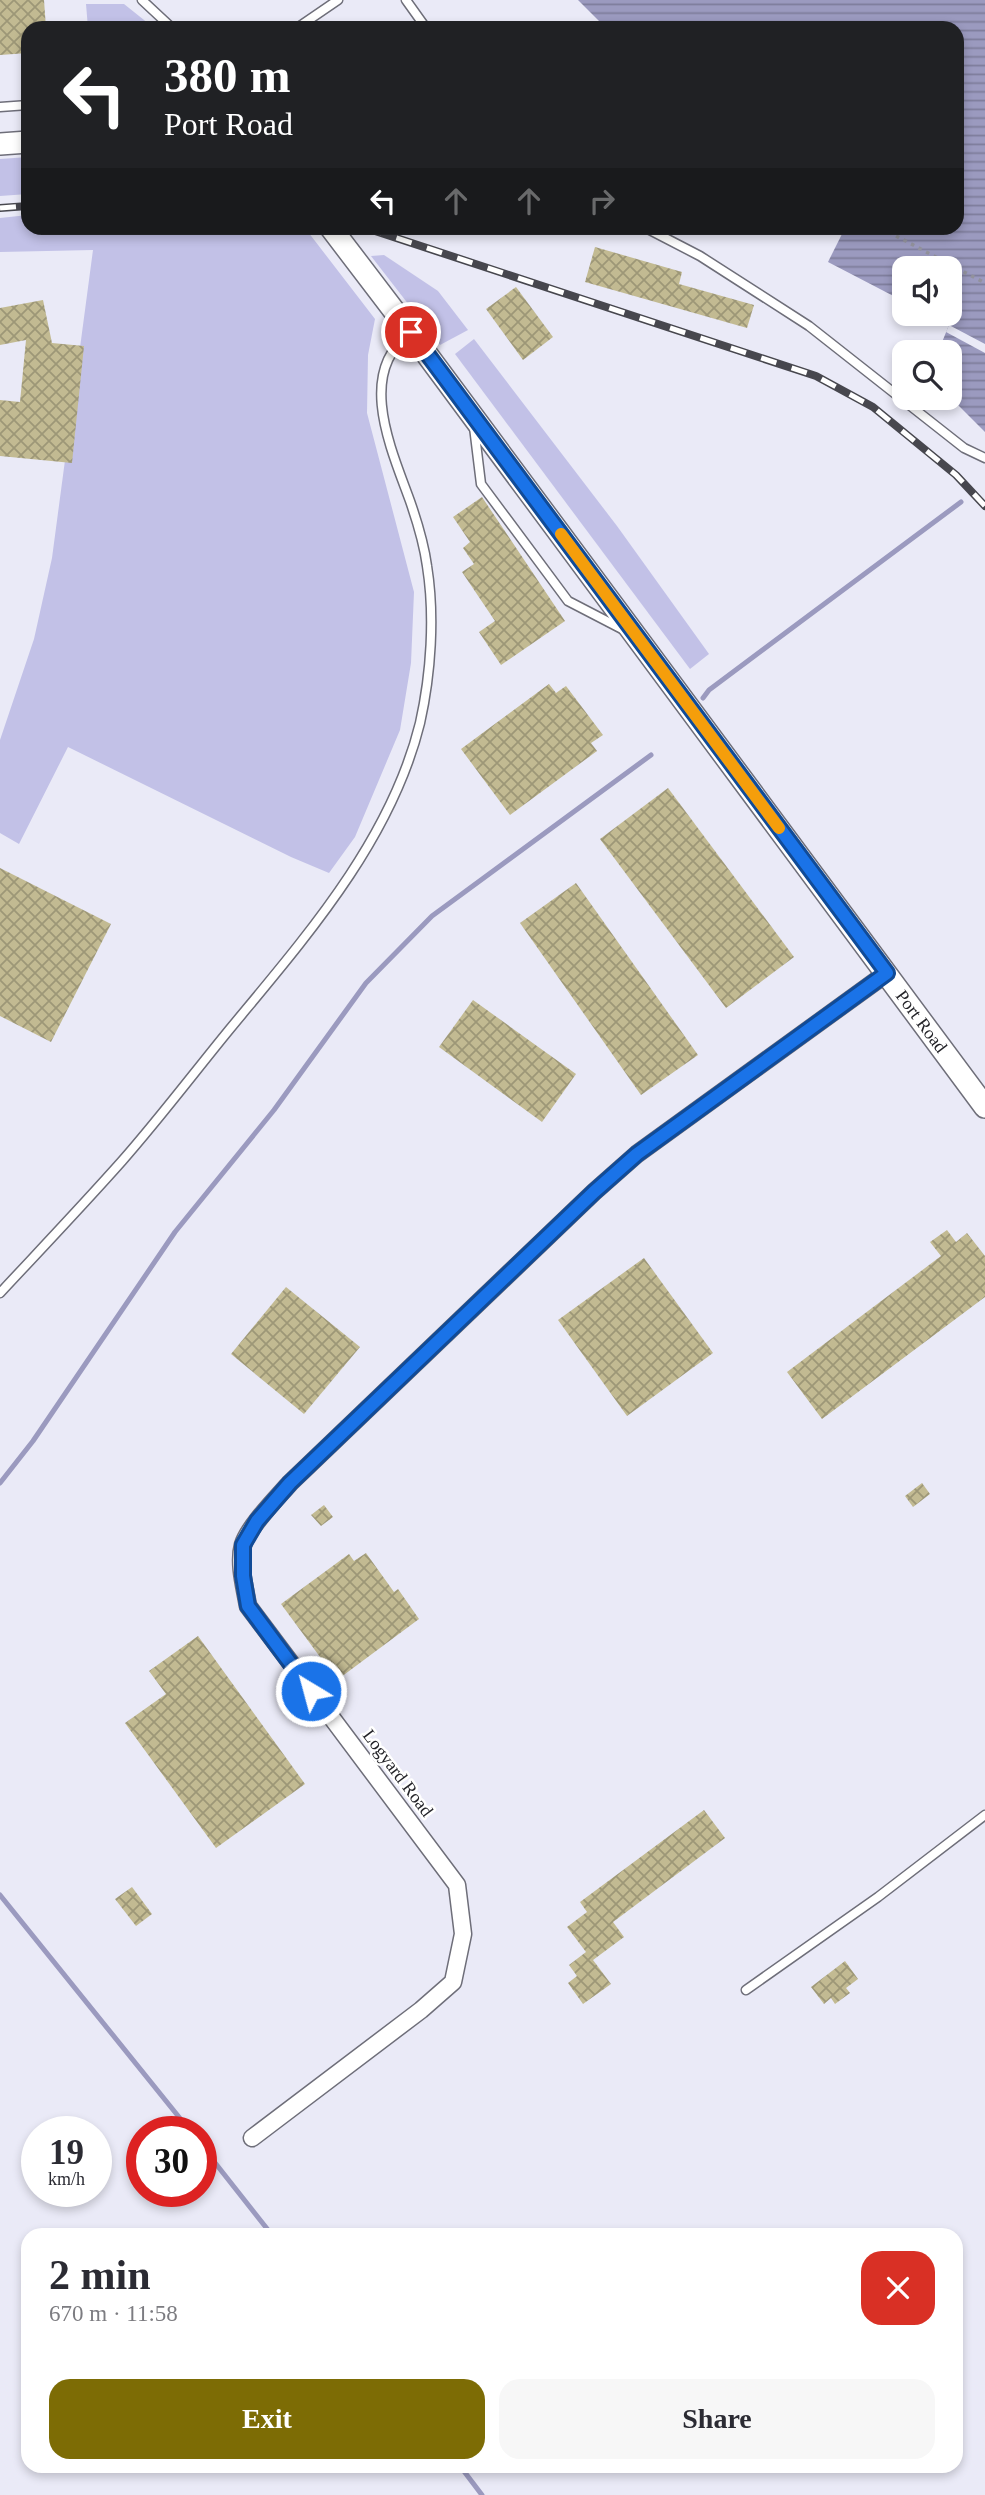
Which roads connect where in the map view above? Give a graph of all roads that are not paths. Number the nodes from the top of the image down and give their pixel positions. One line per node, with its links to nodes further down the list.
1 (142, 0): 4 (lane)
2 (338, 0): 5 (lane)
3 (406, 0): 6 (lane)
4 (164, 21)
5 (307, 21)
6 (421, 21)
7 (21, 106): 8 (lane)
8 (0, 107)
9 (21, 143): 10 (main road)
10 (0, 145)
11 (336, 235): 13 (main road, Port Road)
12 (660, 235): 15 (lane)
13 (411, 332): 14 (main road, Port Road); 19 (lane)
14 (472, 414): 16 (main road, Port Road); 16 (lane)
15 (985, 458)
16 (637, 636): 17 (main road, Port Road)
17 (887, 973): 18 (main road, Port Road); 22 (street, Logyard Road)
18 (985, 1107)
19 (0, 1293)
20 (985, 1815): 21 (lane)
21 (746, 1990)
22 (252, 2138)

